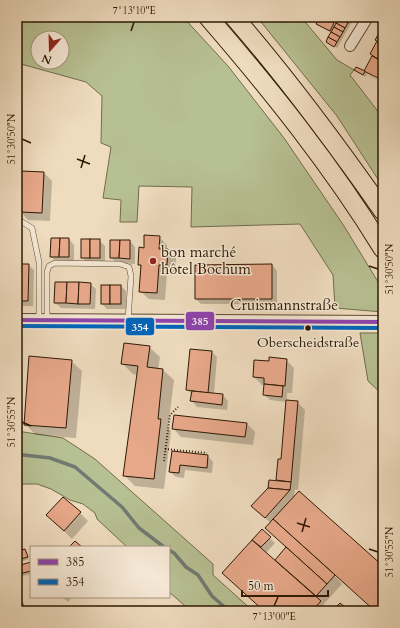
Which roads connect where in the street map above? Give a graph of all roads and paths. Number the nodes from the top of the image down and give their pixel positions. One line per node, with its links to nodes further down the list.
1 (208, 17): 7 (highway)
2 (234, 17): 5 (highway)
3 (368, 17): 4 (street)
4 (350, 46)
5 (383, 211)
6 (17, 219): 9 (lane)
7 (383, 249)
8 (17, 320): 9 (street, Cruismannstraße)
9 (43, 320): 10 (street, Cruismannstraße); 10 (lane)
10 (128, 321): 11 (street, Cruismannstraße)
11 (383, 322)
12 (178, 407): 13 (path)
13 (165, 449): 14 (path); 15 (path)
14 (207, 453)
15 (164, 461)
16 (17, 604): 17 (street)
17 (20, 611)

